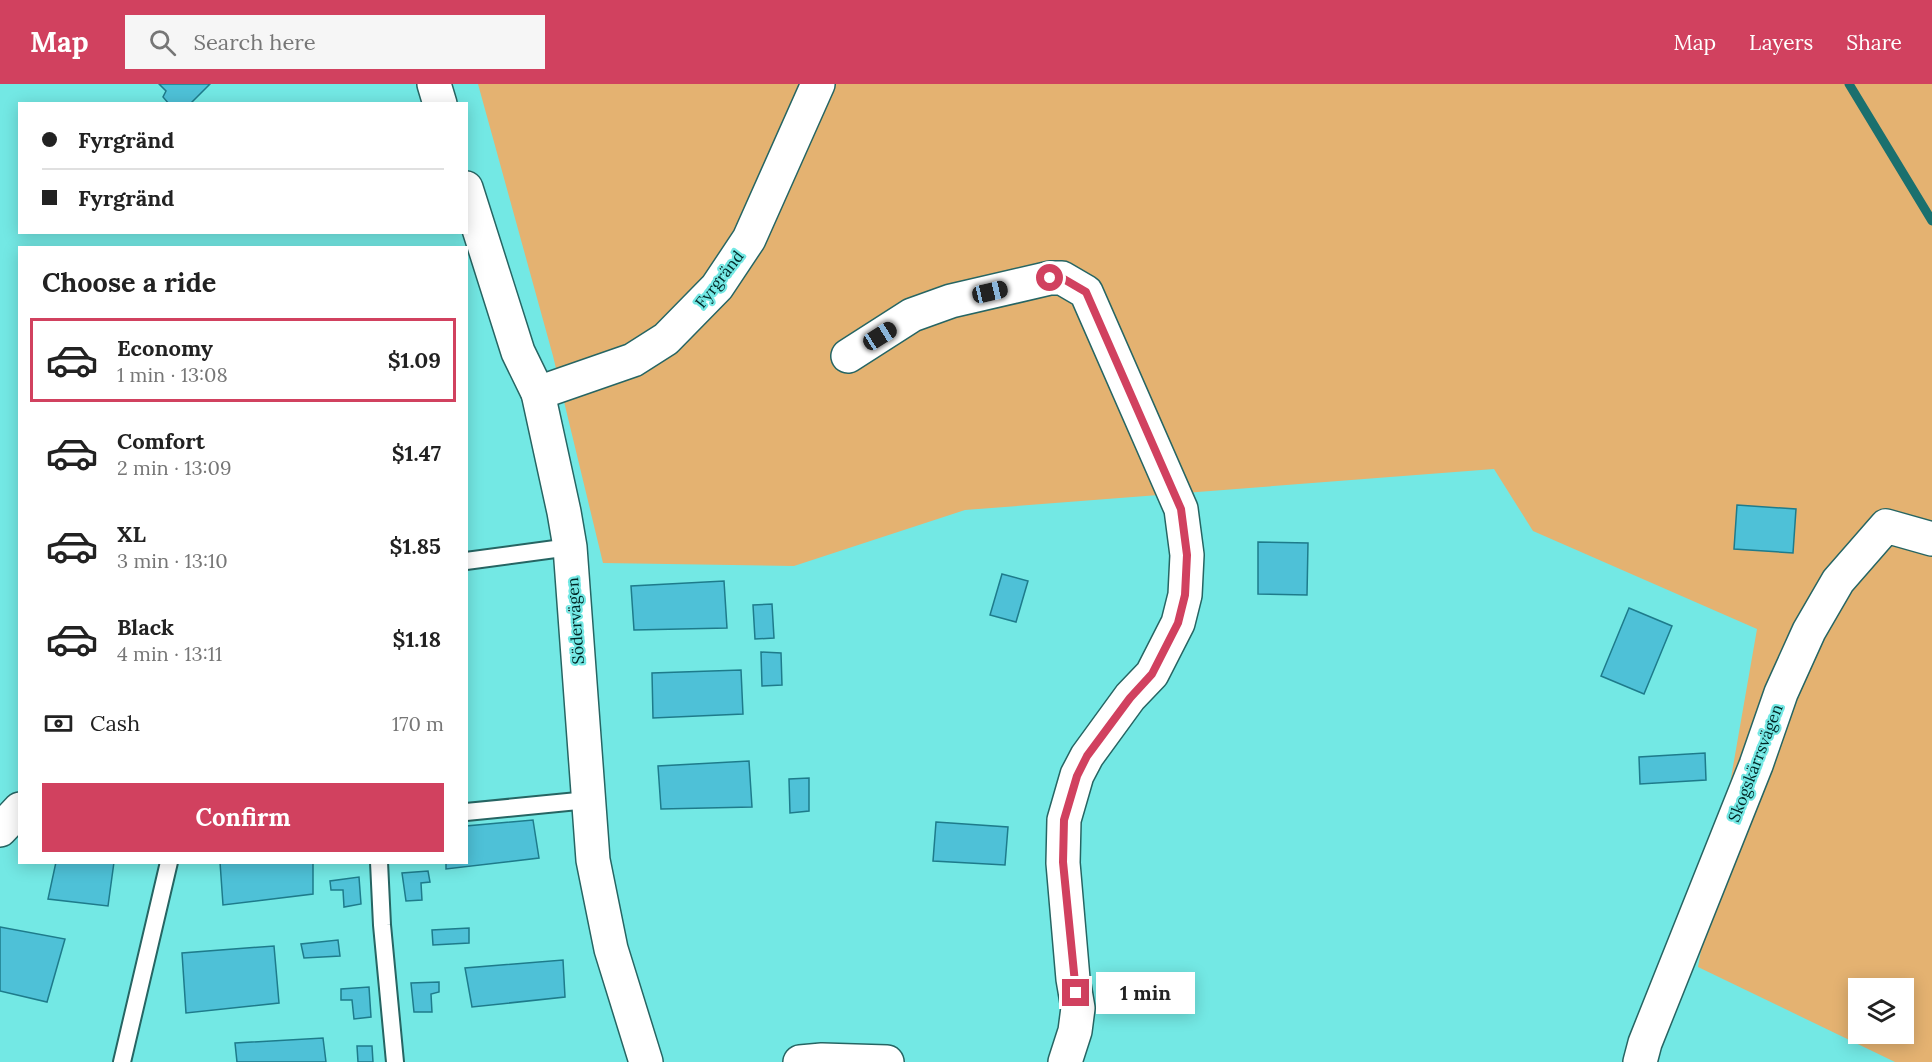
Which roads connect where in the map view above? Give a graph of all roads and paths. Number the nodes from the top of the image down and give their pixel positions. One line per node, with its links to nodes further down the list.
1 (434, 84): 3 (street)
2 (818, 84): 6 (street, Fyrgränd)
3 (439, 102)
4 (468, 194): 6 (street, Södervägen)
5 (848, 356): 21 (street)
6 (538, 393): 8 (street, Södervägen)
7 (1932, 539): 22 (street, Skogskärrsvägen)
8 (570, 547): 9 (lane); 10 (street, Södervägen)
9 (468, 561)
10 (588, 800): 12 (lane); 18 (street, Södervägen)
11 (18, 811): 13 (street)
12 (468, 812)
13 (0, 830)
14 (169, 864): 16 (lane)
15 (379, 864): 17 (lane)
16 (122, 1062)
17 (394, 1062)
18 (646, 1062)
19 (800, 1062): 20 (street)
20 (887, 1062)
21 (1065, 1062)
22 (1640, 1062)

